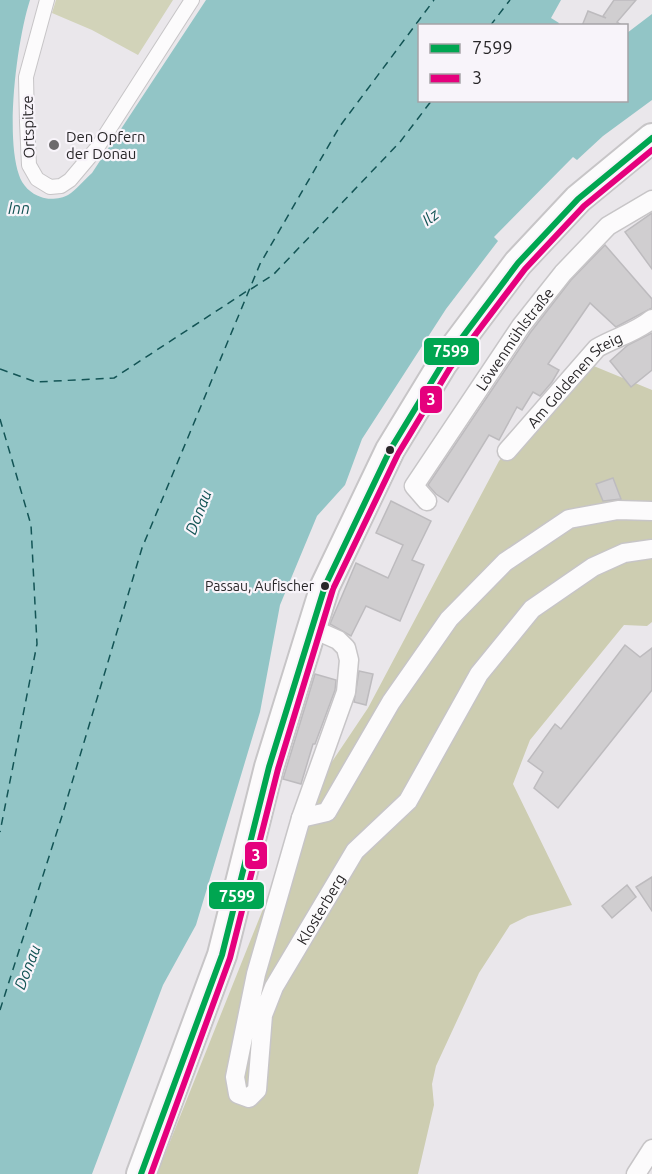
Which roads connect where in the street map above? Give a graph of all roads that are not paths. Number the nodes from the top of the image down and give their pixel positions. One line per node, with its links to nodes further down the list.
1 (47, 0): 2 (street, Ortspitze)
2 (192, 0)
3 (652, 138): 10 (main road)
4 (652, 200): 7 (street, Löwenmühlstraße)
5 (652, 319): 6 (street, Am Goldenen Steig)
6 (507, 451)
7 (427, 501)
8 (652, 511): 11 (street)
9 (652, 549): 11 (street, Klosterberg)
10 (311, 628): 11 (street, Klosterberg); 13 (main road)
11 (301, 818)
12 (652, 1149): 14 (street)
13 (141, 1174)
14 (636, 1174)

